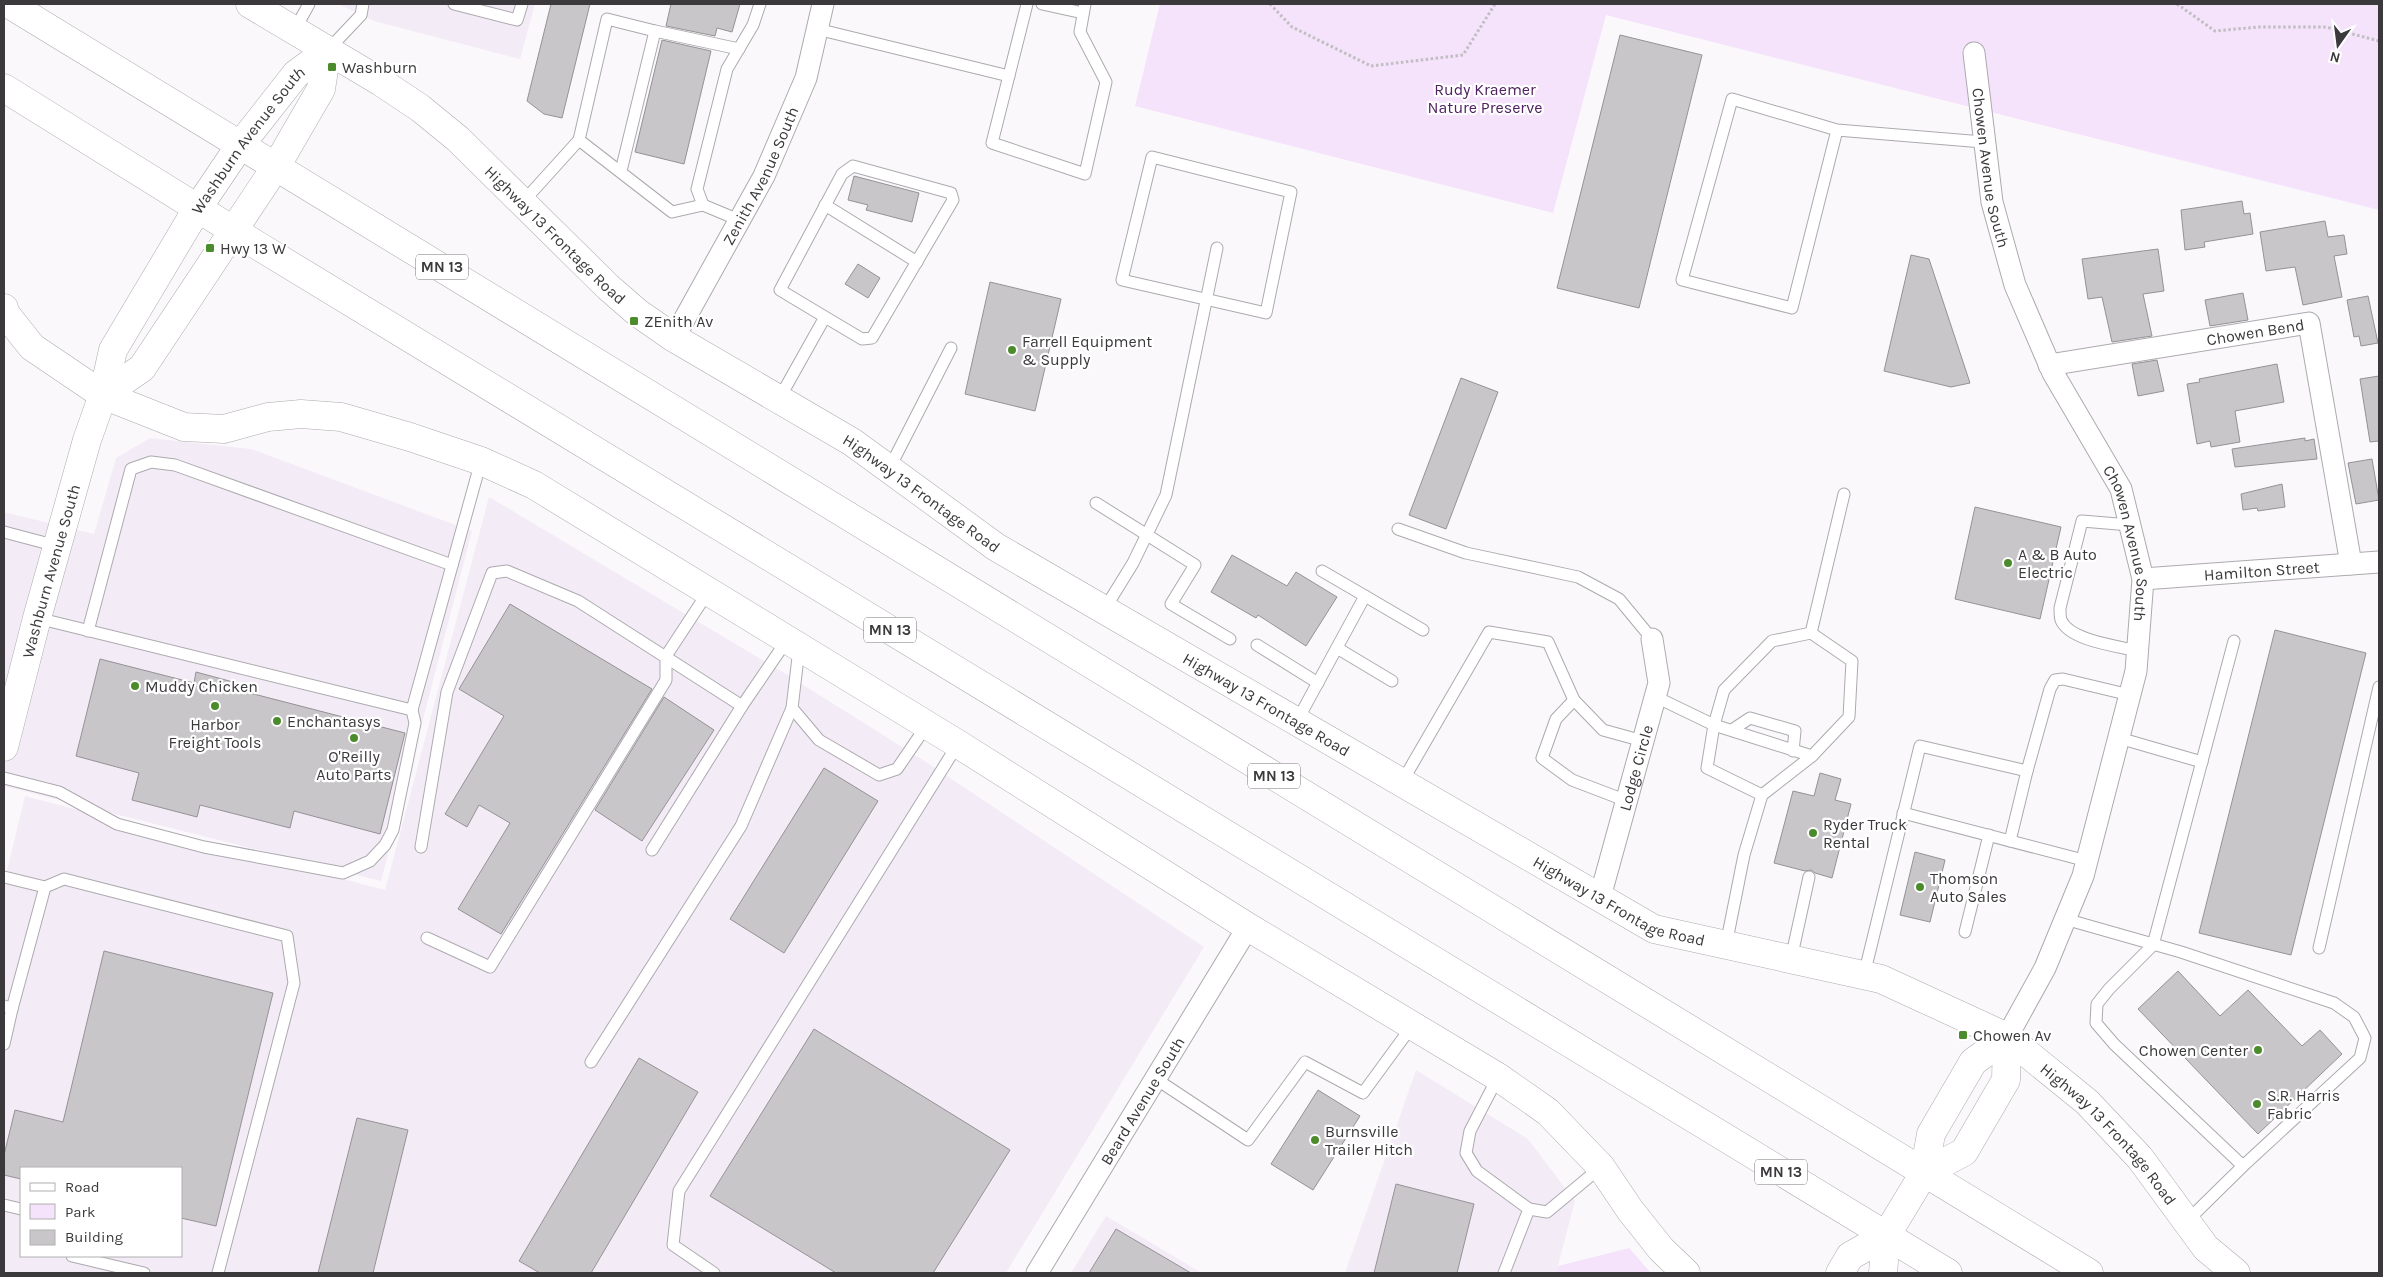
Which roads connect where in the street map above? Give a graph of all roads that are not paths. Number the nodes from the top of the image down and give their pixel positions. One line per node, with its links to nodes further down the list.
1 (9, 4): 23 (main road, MN 13)
2 (250, 4): 13 (main road, Highway 13 Frontage Road)
3 (309, 4): 13 (lane)
4 (363, 4): 16 (lane)
5 (454, 4): 6 (lane)
6 (522, 4)
7 (760, 4): 15 (lane)
8 (824, 4): 12 (street, Zenith Avenue South)
9 (1027, 4): 18 (lane)
10 (1042, 4): 11 (lane)
11 (1084, 8): 18 (lane)
12 (817, 29): 18 (lane); 30 (street, Zenith Avenue South)
13 (294, 31): 16 (main road, Highway 13 Frontage Road)
14 (655, 32): 15 (lane); 21 (lane); 25 (lane)
15 (739, 49): 27 (lane)
16 (327, 51): 23 (main road, Washburn Avenue South); 24 (main road, Washburn Avenue South); 26 (main road, Highway 13 Frontage Road)
17 (1974, 53): 22 (street, Chowen Avenue South)
18 (1009, 76)
19 (4, 88): 29 (main road, MN 13)
20 (1837, 130): 20 (lane); 22 (lane)
21 (580, 140): 25 (lane); 26 (lane)
22 (1984, 142): 39 (street, Chowen Avenue South)
23 (240, 144): 24 (main road, MN 13); 29 (main road, Washburn Avenue South)
24 (277, 165): 31 (main road, Washburn Avenue South); 124 (main road, MN 13)
25 (621, 171): 27 (lane)
26 (522, 203): 37 (main road, Highway 13 Frontage Road)
27 (703, 205): 30 (lane)
28 (825, 205): 33 (lane); 33 (lane); 36 (lane)
29 (197, 209): 31 (main road, MN 13); 40 (main road, Washburn Avenue South)
30 (739, 220): 37 (street, Zenith Avenue South)
31 (234, 231): 40 (main road, Washburn Avenue South); 129 (main road, MN 13)
32 (1217, 248): 34 (lane)
33 (917, 262): 36 (lane)
34 (1206, 300): 34 (lane); 49 (lane)
35 (4, 308): 40 (main road)
36 (825, 317): 41 (lane)
37 (674, 338): 41 (main road, Highway 13 Frontage Road)
38 (951, 348): 43 (lane)
39 (2049, 365): 46 (street, Chowen Avenue South); 53 (street, Chowen Bend)
40 (103, 395): 42 (main road); 50 (main road, Washburn Avenue South)
41 (779, 399): 43 (main road, Highway 13 Frontage Road)
42 (481, 462): 52 (lane); 56 (main road)
43 (889, 469): 58 (main road, Highway 13 Frontage Road)
44 (1844, 494): 62 (lane)
45 (1096, 503): 49 (lane)
46 (2130, 525): 55 (street, Chowen Avenue South); 69 (lane)
47 (1398, 529): 64 (lane)
48 (4, 532): 50 (lane)
49 (1146, 535): 58 (lane); 63 (lane)
50 (57, 546): 59 (main road, Washburn Avenue South)
51 (2379, 562): 53 (street, Hamilton Street)
52 (452, 564): 60 (lane); 79 (lane)
53 (2351, 564): 55 (street, Hamilton Street)
54 (1322, 571): 57 (lane)
55 (2143, 579): 69 (street, Chowen Avenue South)
56 (708, 592): 66 (main road); 70 (lane)
57 (1366, 596): 61 (lane); 68 (lane)
58 (1104, 610): 80 (main road, Highway 13 Frontage Road)
59 (36, 618): 60 (lane); 87 (main road, Washburn Avenue South)
60 (88, 630): 79 (lane)
61 (1423, 630)
62 (1811, 633): 82 (lane); 89 (lane)
63 (1230, 639)
64 (1652, 639): 75 (street, Lodge Circle)
65 (2234, 641): 90 (lane)
66 (793, 643): 77 (lane); 78 (lane); 81 (main road)
67 (1257, 645): 72 (lane)
68 (1337, 648): 71 (lane); 72 (lane)
69 (2138, 651): 74 (street, Chowen Avenue South)
70 (666, 656): 77 (lane); 99 (lane); 109 (lane)
71 (1392, 681)
72 (1318, 683): 80 (lane)
73 (2379, 687): 112 (lane)
74 (2130, 695): 84 (street, Chowen Avenue South); 91 (lane)
75 (1656, 697): 82 (lane); 85 (street, Lodge Circle)
76 (1574, 700): 85 (lane); 93 (lane); 95 (lane)
77 (742, 706): 100 (lane)
78 (792, 708): 81 (lane); 119 (lane)
79 (412, 710): 92 (lane)
80 (1297, 721): 93 (main road, Highway 13 Frontage Road)
81 (928, 725): 86 (main road)
82 (1714, 725): 83 (lane); 94 (lane)
83 (1732, 730): 88 (lane); 88 (lane)
84 (2119, 738): 90 (lane); 101 (street, Chowen Avenue South)
85 (1643, 741): 95 (street, Lodge Circle)
86 (958, 744): 107 (main road); 133 (lane)
87 (4, 747)
88 (1793, 751): 89 (lane)
89 (1812, 756): 94 (lane)
90 (2202, 762): 111 (lane)
91 (2027, 771): 96 (lane); 98 (lane)
92 (4, 778)
93 (1402, 782): 105 (main road, Highway 13 Frontage Road)
94 (1762, 795): 110 (lane)
95 (1627, 801): 105 (street, Lodge Circle)
96 (1903, 813): 97 (lane); 114 (lane)
97 (1989, 835): 98 (lane); 108 (lane)
98 (2010, 841): 101 (lane)
99 (421, 847)
100 (652, 850)
101 (2087, 861): 106 (street, Chowen Avenue South)
102 (4, 877): 104 (lane)
103 (1809, 877): 113 (lane)
104 (45, 887): 115 (lane); 132 (lane)
105 (1600, 897): 110 (main road, Highway 13 Frontage Road)
106 (2065, 920): 111 (lane); 117 (street, Chowen Avenue South)
107 (1248, 927): 116 (main road); 121 (street, Beard Avenue South)
108 (1965, 932)
109 (426, 938)
110 (1726, 945): 113 (main road, Highway 13 Frontage Road)
111 (2153, 945): 122 (lane); 122 (lane)
112 (2319, 948)
113 (1791, 959): 114 (main road, Highway 13 Frontage Road)
114 (1864, 975): 117 (main road, Highway 13 Frontage Road)
115 (8, 1007): 118 (lane)
116 (1413, 1025): 120 (main road); 121 (lane)
117 (2006, 1037): 124 (main road, Chowen Avenue South); 124 (main road, Chowen Avenue South); 128 (main road, Highway 13 Frontage Road)
118 (4, 1044)
119 (592, 1062)
120 (1498, 1077): 123 (main road); 127 (lane)
121 (1156, 1079): 134 (street, Beard Avenue South)
122 (2243, 1166): 128 (lane)
123 (1601, 1167): 127 (lane); 136 (main road)
124 (1924, 1173): 129 (main road, Chowen Avenue South); 140 (main road, MN 13)
125 (4, 1205): 126 (lane)
126 (20, 1209)
127 (1529, 1209): 135 (lane)
128 (2186, 1222): 141 (main road, Highway 13 Frontage Road)
129 (1886, 1236): 137 (main road, Chowen Avenue South); 138 (main road, Chowen Avenue South); 139 (main road, MN 13)
130 (76, 1257): 131 (lane)
131 (144, 1273)
132 (218, 1273)
133 (714, 1273)
134 (1037, 1273)
135 (1504, 1273)
136 (1686, 1273)
137 (1840, 1273)
138 (1884, 1273)
139 (1948, 1273)
140 (2089, 1273)
141 (2236, 1273)

